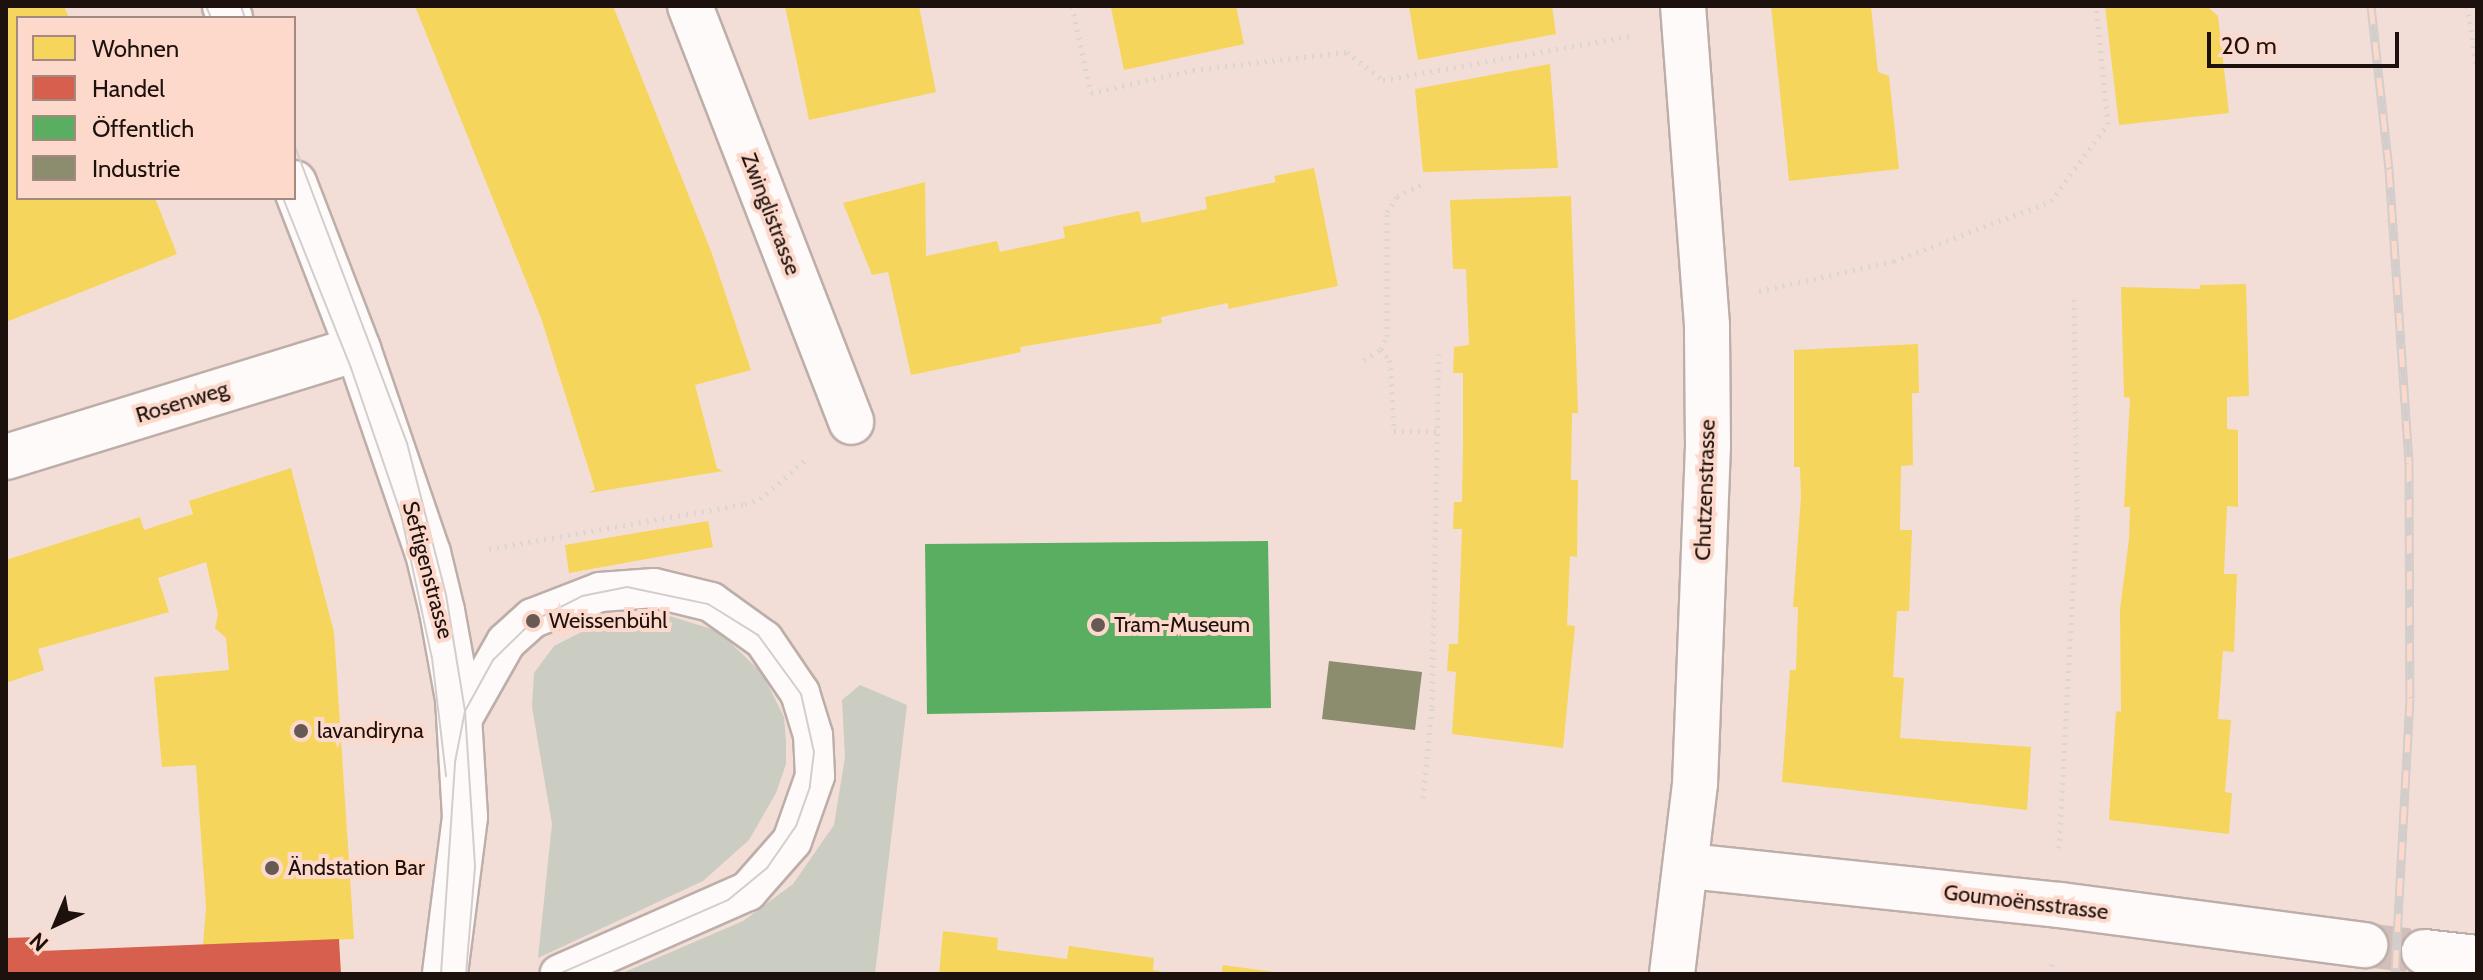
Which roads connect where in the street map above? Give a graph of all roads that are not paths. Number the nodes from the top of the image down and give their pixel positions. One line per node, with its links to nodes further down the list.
1 (690, 6): 5 (street, Zwinglistrasse)
2 (1683, 6): 8 (street, Chutzenstrasse)
3 (296, 188): 4 (street, Seftigenstrasse)
4 (358, 349): 6 (street, Rosenweg); 7 (street, Seftigenstrasse)
5 (851, 422)
6 (6, 457)
7 (460, 723): 12 (street, Seftigenstrasse); 13 (lane)
8 (1688, 866): 9 (street, Goumoënsstrasse); 14 (street, Chutzenstrasse)
9 (2365, 945)
10 (2424, 952): 11 (street)
11 (2477, 958)
12 (445, 974)
13 (560, 974)
14 (1672, 974)

